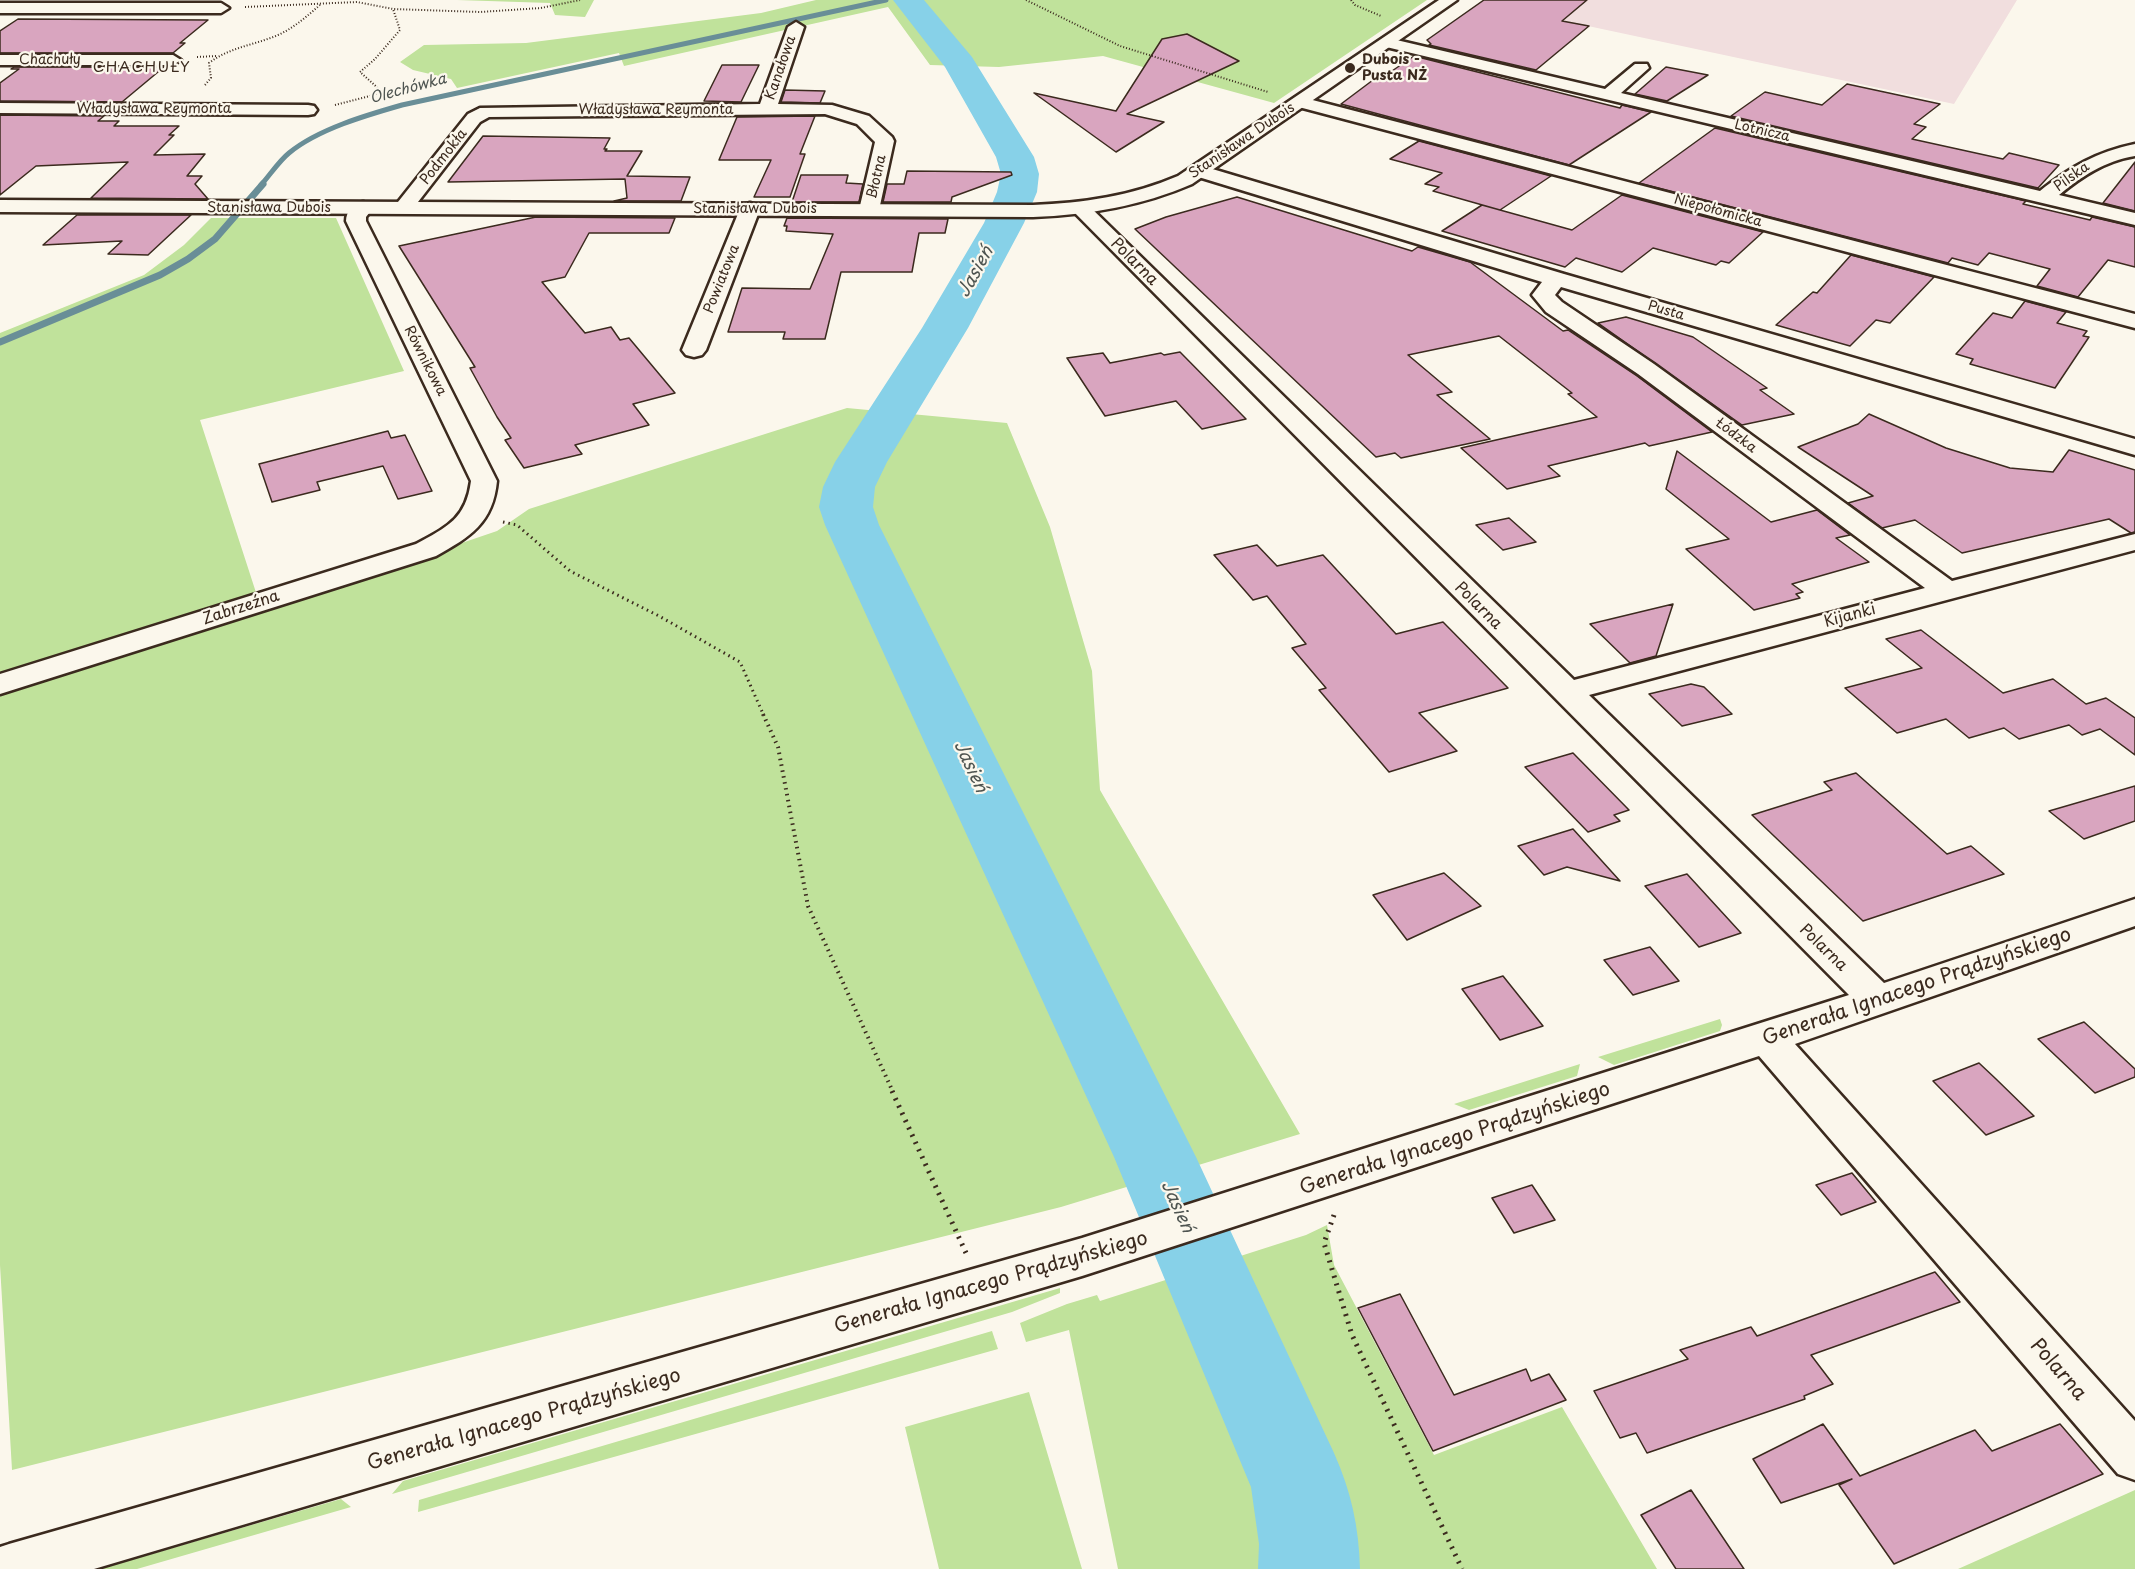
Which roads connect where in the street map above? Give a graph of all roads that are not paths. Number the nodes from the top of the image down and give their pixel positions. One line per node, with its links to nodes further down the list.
1 (1449, 0): 5 (street, Stanisława Dubois)
2 (0, 8): 3 (street)
3 (221, 8)
4 (796, 27): 12 (street, Kanałowa)
5 (1388, 44): 9 (street, Lotnicza); 10 (street, Stanisława Dubois)
6 (0, 60): 7 (street, Chachuły)
7 (173, 60)
8 (1641, 68): 9 (street)
9 (1608, 95): 18 (street, Lotnicza)
10 (1301, 102): 17 (street, Stanisława Dubois); 27 (street, Niepołomicka)
11 (0, 108): 14 (street, Władysława Reymonta)
12 (767, 109): 13 (street, Władysława Reymonta); 15 (street, Władysława Reymonta)
13 (826, 109): 24 (street, Błotna)
14 (308, 110)
15 (486, 112): 20 (street, Podmokła)
16 (2135, 150): 18 (street, Pilska)
17 (1199, 171): 23 (street, Stanisława Dubois); 26 (street, Pusta)
18 (2044, 197): 25 (street, Lotnicza)
19 (0, 206): 21 (street, Stanisława Dubois)
20 (404, 207): 21 (street, Stanisława Dubois); 22 (street, Stanisława Dubois)
21 (363, 208): 30 (street, Równikowa)
22 (750, 209): 24 (street, Stanisława Dubois); 28 (street, Powiatowa)
23 (1081, 209): 24 (street, Stanisława Dubois); 34 (street, Polarna)
24 (869, 210)
25 (2135, 219)
26 (1556, 279): 29 (street, Pusta); 32 (street, Łódzka)
27 (2135, 321)
28 (694, 350)
29 (2135, 447)
30 (475, 517): 33 (street, Zabrzeźna)
31 (2135, 542): 32 (street, Kijanki)
32 (1947, 591): 34 (street, Kijanki)
33 (0, 684)
34 (1565, 692): 36 (street, Polarna)
35 (2135, 912): 36 (street, Generała Ignacego Prądzyńskiego)
36 (1877, 1000): 37 (street, Generała Ignacego Prądzyńskiego)
37 (1767, 1038): 38 (street, Polarna); 39 (street, Generała Ignacego Prądzyńskiego)
38 (2135, 1457)
39 (9, 1569)

